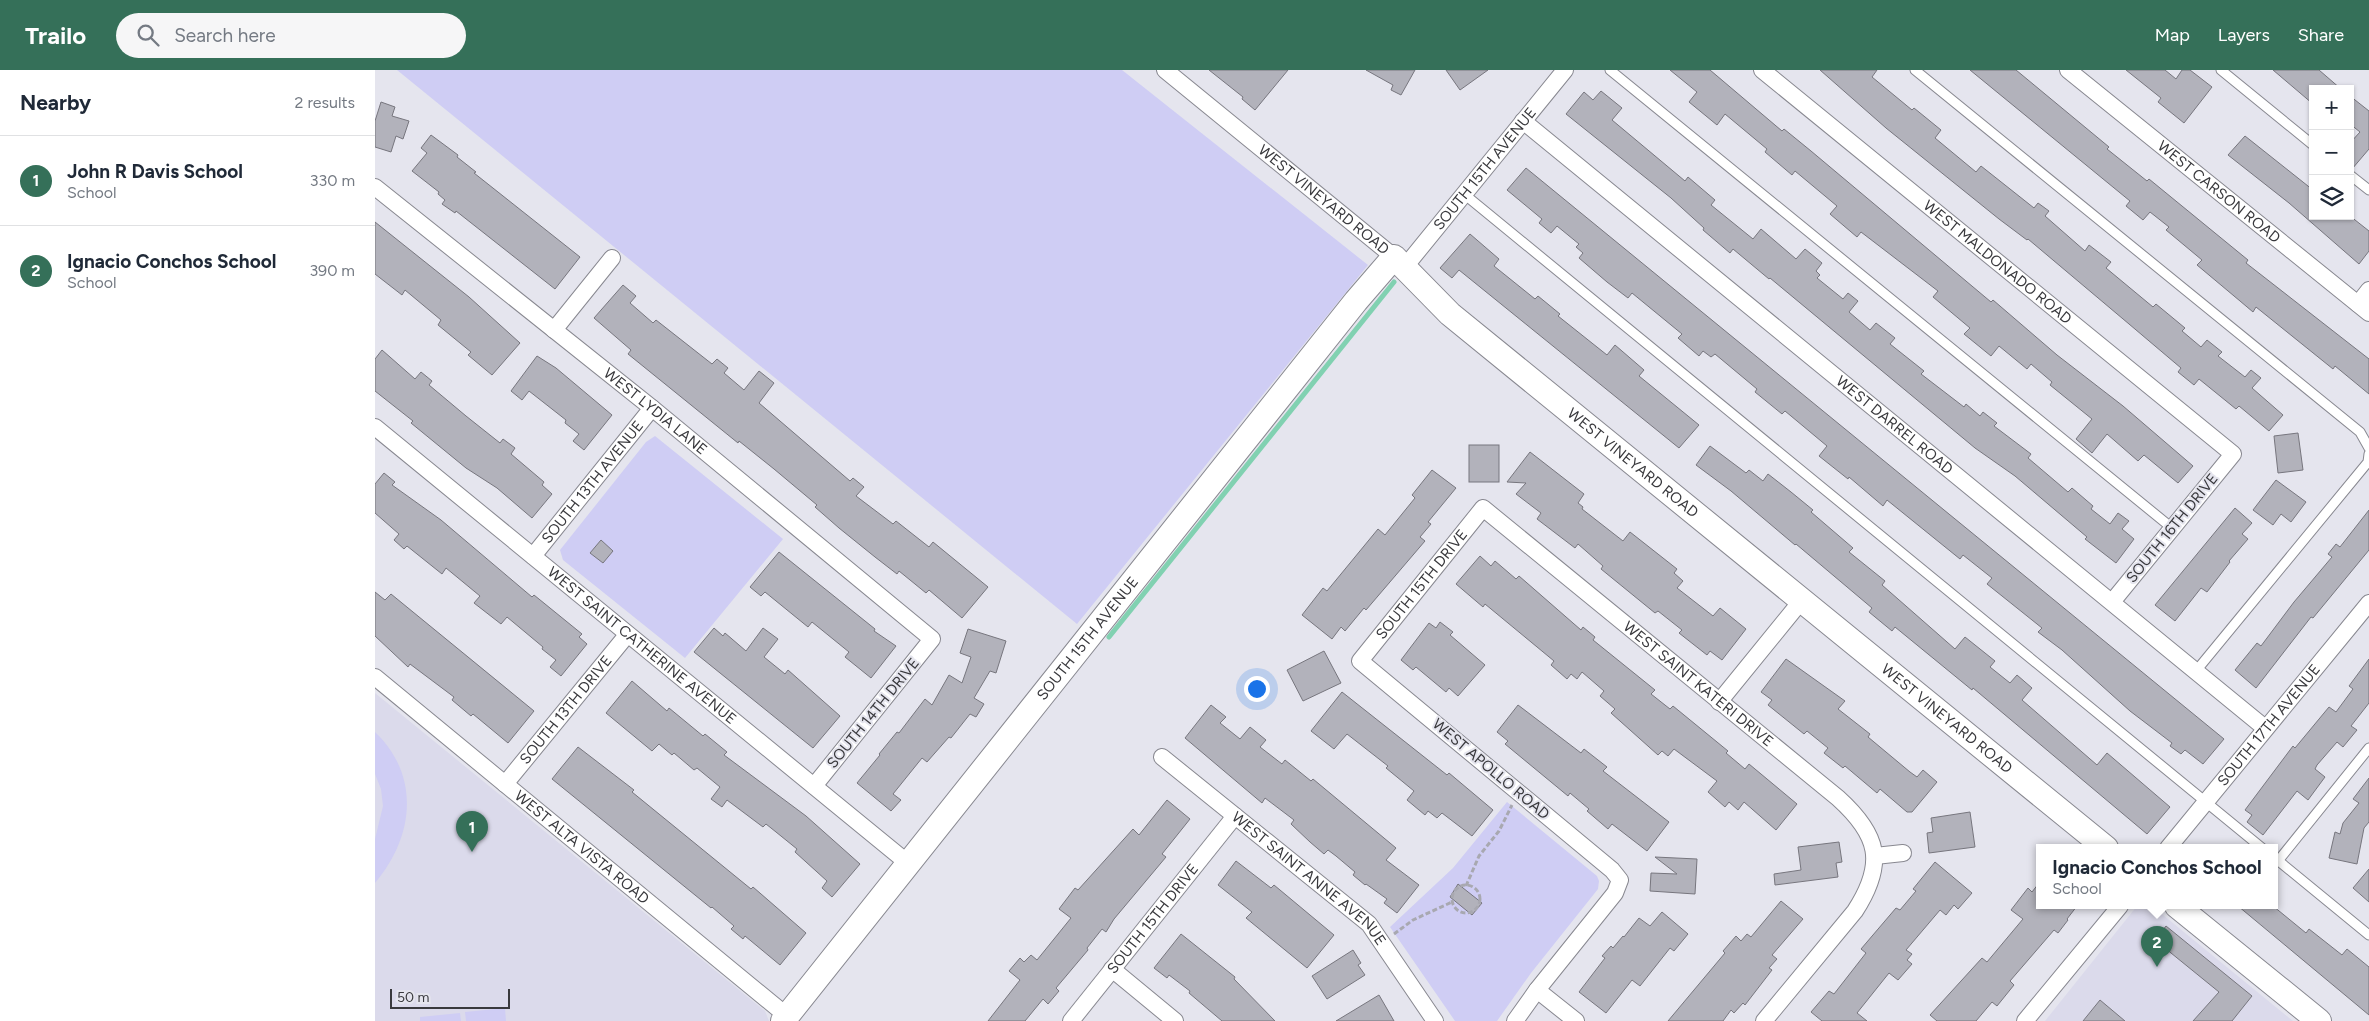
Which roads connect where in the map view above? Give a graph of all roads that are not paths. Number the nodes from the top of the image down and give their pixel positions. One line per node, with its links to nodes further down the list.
1 (1165, 70): 15 (street, WEST VINEYARD ROAD)
2 (1565, 70): 8 (street, SOUTH 15TH AVENUE)
3 (1610, 70): 25 (lane)
4 (1762, 70): 22 (street, WEST MALDONADO ROAD)
5 (1915, 70): 21 (lane)
6 (2068, 70): 17 (street, WEST CARSON ROAD)
7 (2221, 70): 9 (lane)
8 (1523, 121): 13 (street, SOUTH 15TH AVENUE); 28 (street, WEST DARREL ROAD)
9 (2309, 142)
10 (2354, 178): 12 (lane)
11 (375, 187): 18 (street, WEST LYDIA LANE)
12 (2369, 190)
13 (1464, 194): 15 (street, SOUTH 15TH AVENUE); 41 (lane)
14 (612, 258): 18 (street)
15 (1399, 263): 27 (street, WEST VINEYARD ROAD); 50 (street, SOUTH 15TH AVENUE)
16 (2369, 290): 17 (street)
17 (2363, 309)
18 (554, 330): 19 (street, WEST LYDIA LANE)
19 (652, 408): 26 (street, SOUTH 13TH AVENUE); 31 (street, WEST LYDIA LANE)
20 (375, 427): 26 (street, WEST SAINT CATHERINE AVENUE)
21 (2369, 448)
22 (2233, 454): 25 (street, SOUTH 16TH DRIVE)
23 (2369, 454): 33 (lane)
24 (1483, 508): 32 (street, SOUTH 15TH DRIVE); 35 (street, WEST SAINT KATERI DRIVE)
25 (2172, 528): 28 (street, SOUTH 16TH DRIVE)
26 (533, 556): 30 (street, WEST SAINT CATHERINE AVENUE)
27 (1802, 600): 35 (street); 43 (street, WEST VINEYARD ROAD)
28 (2112, 602): 33 (street, WEST DARREL ROAD)
29 (2369, 603): 36 (street, SOUTH 17TH AVENUE)
30 (627, 635): 39 (street, SOUTH 13TH DRIVE); 40 (street, WEST SAINT CATHERINE AVENUE)
31 (932, 639): 40 (street, SOUTH 14TH DRIVE)
32 (1360, 661): 55 (street, WEST APOLLO ROAD)
33 (2196, 671): 36 (street, WEST DARREL ROAD)
34 (375, 677): 39 (street, WEST ALTA VISTA ROAD)
35 (1719, 702): 47 (street, WEST SAINT KATERI DRIVE)
36 (2265, 728): 41 (street, SOUTH 17TH AVENUE)
37 (2369, 748): 48 (lane)
38 (1162, 757): 42 (street, WEST SAINT ANNE AVENUE)
39 (505, 784): 56 (street, WEST ALTA VISTA ROAD)
40 (814, 786): 50 (street, WEST SAINT CATHERINE AVENUE)
41 (2206, 802): 44 (street, SOUTH 17TH AVENUE); 45 (lane)
42 (1235, 816): 54 (street, SOUTH 15TH DRIVE); 59 (street, WEST SAINT ANNE AVENUE)
43 (2101, 844)
44 (2171, 844)
45 (2258, 844)
46 (1903, 853): 47 (street)
47 (1875, 856): 62 (street)
48 (2278, 858)
49 (2278, 862): 53 (lane)
50 (909, 864): 56 (street, SOUTH 15TH AVENUE)
51 (2118, 909): 63 (street)
52 (2181, 909): 64 (street)
53 (2369, 935)
54 (1112, 969): 57 (street, SOUTH 15TH DRIVE); 58 (street)
55 (1537, 990): 60 (street); 61 (street)
56 (785, 1018)
57 (1071, 1021)
58 (1175, 1021)
59 (1435, 1021)
60 (1515, 1021)
61 (1577, 1021)
62 (1764, 1021)
63 (2025, 1021)
64 (2319, 1021)

